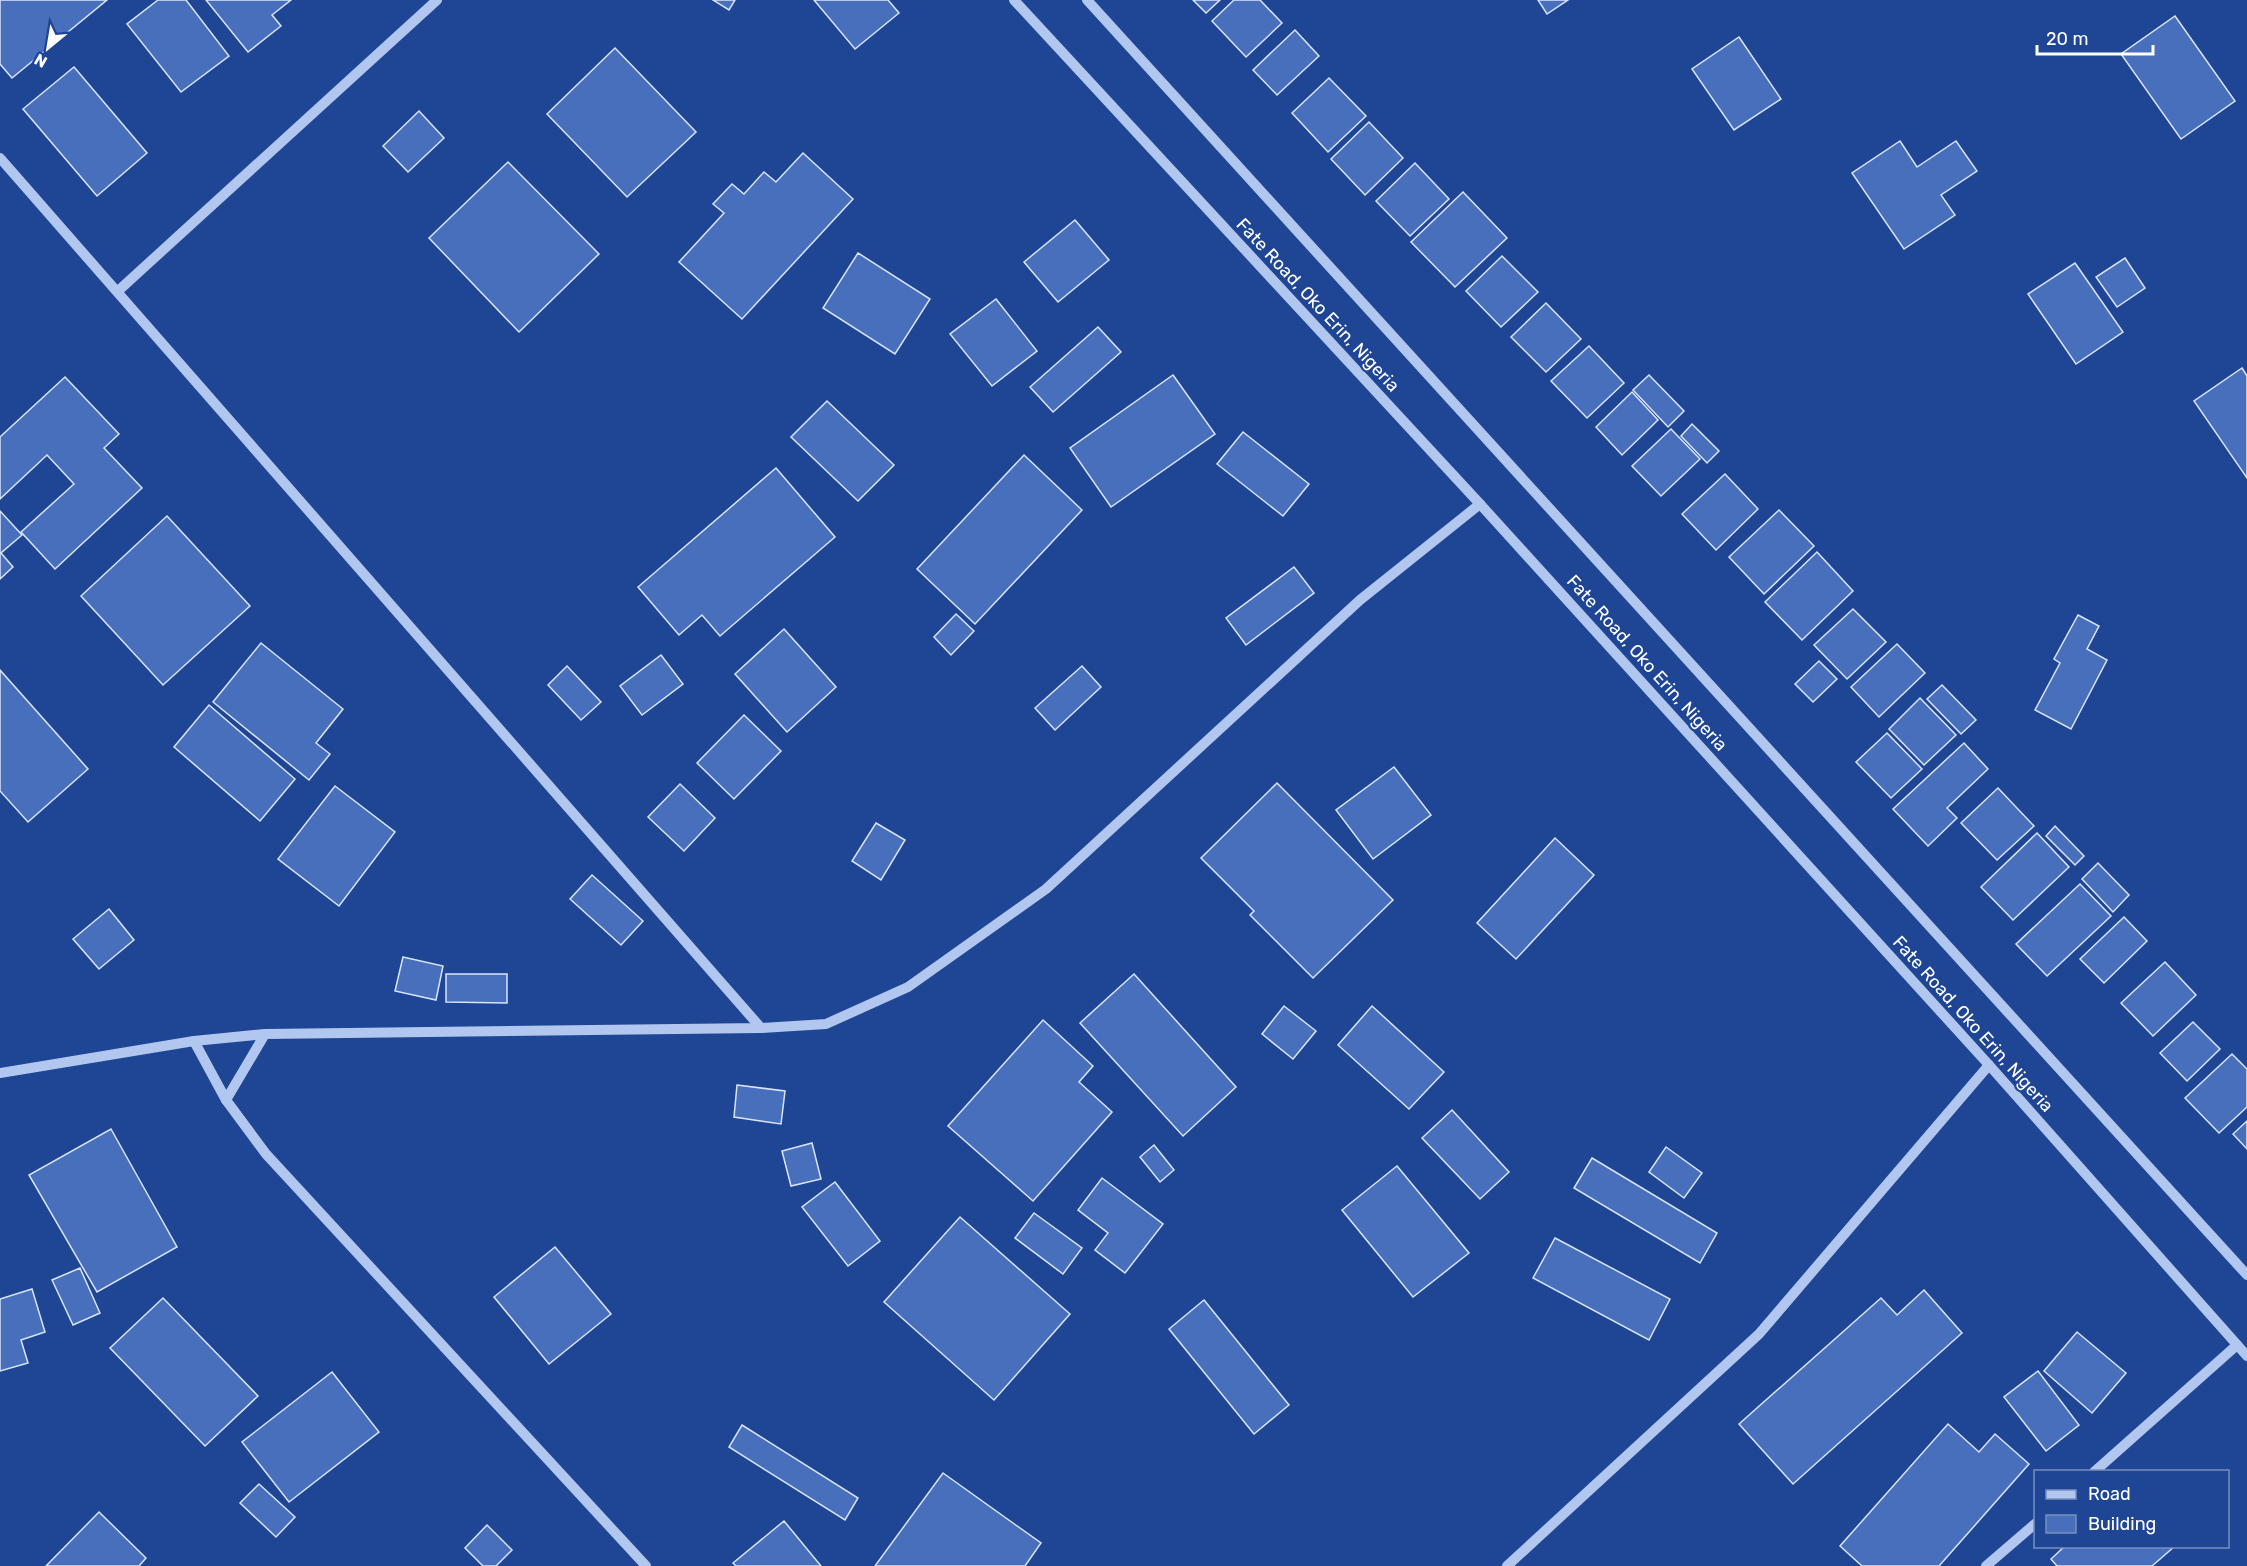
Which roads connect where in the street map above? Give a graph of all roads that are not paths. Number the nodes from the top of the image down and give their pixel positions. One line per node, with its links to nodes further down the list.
1 (437, 0): 5 (street)
2 (1014, 0): 6 (street, Fate Road, Oko Erin, Nigeria)
3 (1087, 0): 13 (street, Fate Road, Oko Erin, Nigeria)
4 (0, 158): 5 (street)
5 (118, 291): 7 (street)
6 (1480, 504): 7 (street); 10 (street, Fate Road, Oko Erin, Nigeria)
7 (761, 1029): 8 (street)
8 (265, 1034): 9 (street); 12 (street)
9 (194, 1041): 11 (street); 12 (street)
10 (1989, 1065): 14 (street, Fate Road, Oko Erin, Nigeria); 19 (street)
11 (0, 1072)
12 (226, 1100): 18 (street)
13 (2247, 1275)
14 (2237, 1345): 15 (street, Fate Road, Oko Erin, Nigeria); 16 (street)
15 (2247, 1356)
16 (2096, 1470)
17 (2034, 1525): 20 (street)
18 (646, 1566)
19 (1507, 1566)
20 (1986, 1566)

